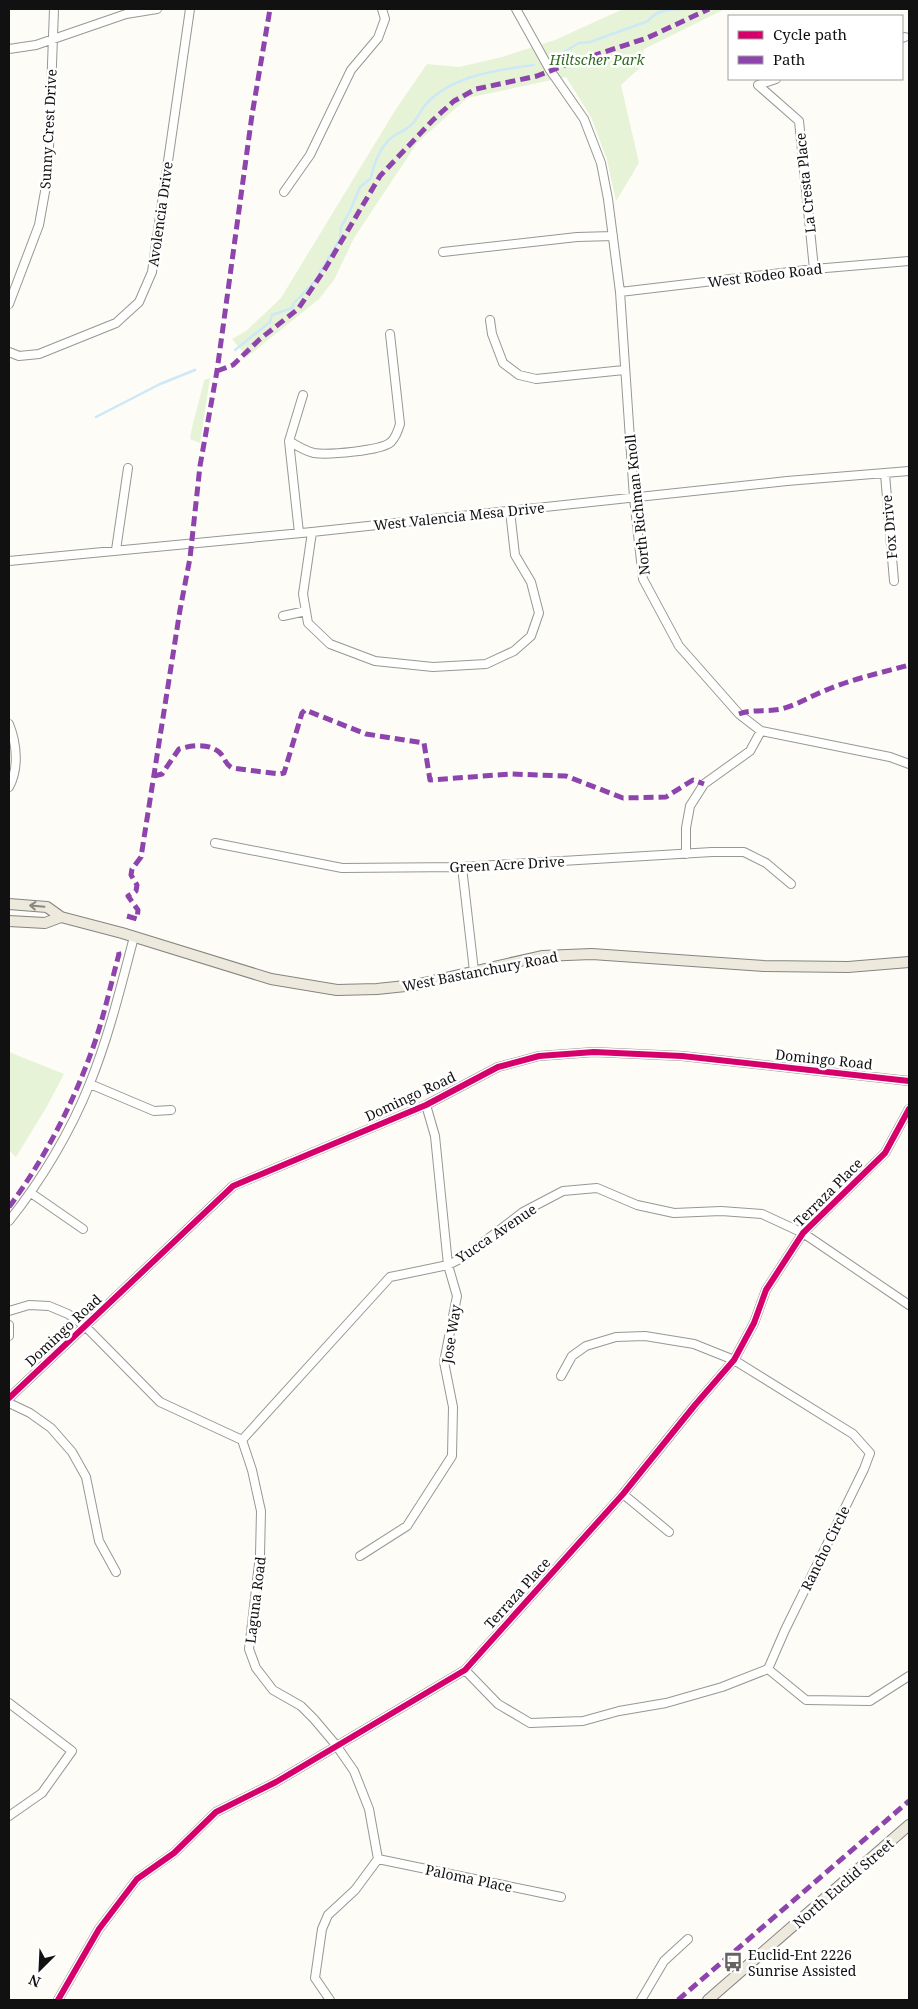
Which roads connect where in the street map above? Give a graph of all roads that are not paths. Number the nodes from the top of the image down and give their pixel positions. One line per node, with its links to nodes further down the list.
1 (54, 9): 6 (street, Sunny Crest Drive)
2 (157, 9): 6 (street)
3 (190, 9): 20 (street, Avolencia Drive)
4 (382, 9): 9 (street)
5 (516, 9): 10 (street, North Richman Knoll)
6 (53, 38): 7 (street); 15 (street, Sunny Crest Drive)
7 (9, 49)
8 (772, 80): 13 (street, La Cresta Place)
9 (284, 192)
10 (613, 236): 11 (street); 16 (street, North Richman Knoll)
11 (442, 252)
12 (909, 261): 13 (street, West Rodeo Road)
13 (814, 269): 16 (street, West Rodeo Road)
14 (9, 277): 15 (street)
15 (18, 281): 17 (street, Sunny Crest Drive)
16 (620, 292): 21 (street, North Richman Knoll)
17 (9, 304)
18 (490, 320): 21 (street)
19 (390, 334): 23 (street)
20 (9, 352)
21 (624, 370): 27 (street, North Richman Knoll)
22 (303, 395): 23 (street)
23 (290, 441): 30 (street)
24 (128, 468): 31 (street)
25 (909, 471): 26 (street, West Valencia Mesa Drive)
26 (885, 474): 27 (street, West Valencia Mesa Drive); 33 (street, Fox Drive)
27 (634, 498): 28 (street, West Valencia Mesa Drive); 37 (street, North Richman Knoll)
28 (510, 511): 29 (street, West Valencia Mesa Drive); 34 (street)
29 (312, 532): 30 (street, West Valencia Mesa Drive); 34 (street)
30 (299, 533): 31 (street, West Valencia Mesa Drive)
31 (116, 550): 32 (street, West Valencia Mesa Drive)
32 (9, 561)
33 (894, 581)
34 (306, 611): 35 (street)
35 (283, 616)
36 (9, 724): 39 (street)
37 (761, 731): 38 (street, North Richman Knoll); 41 (street)
38 (909, 764)
39 (9, 787)
40 (215, 843): 42 (street, Green Acre Drive)
41 (686, 854): 42 (street, Green Acre Drive); 43 (street, Green Acre Drive)
42 (462, 867): 49 (street)
43 (791, 884)
44 (9, 904): 45 (main road, West Bastanchury Road, one-way to 44)
45 (61, 917): 46 (main road, West Bastanchury Road); 47 (main road, West Bastanchury Road)
46 (9, 921)
47 (134, 937): 49 (main road, West Bastanchury Road); 51 (street)
48 (909, 962): 49 (main road, West Bastanchury Road)
49 (474, 971)
50 (909, 1081): 52 (street, Domingo Road)
51 (90, 1084): 54 (street); 55 (street)
52 (426, 1105): 59 (street, Jose Way); 63 (street, Domingo Road)
53 (909, 1109): 58 (street, Terraza Place)
54 (171, 1110)
55 (31, 1193): 56 (street); 57 (street)
56 (9, 1221)
57 (83, 1229)
58 (803, 1234): 59 (street, Yucca Avenue); 60 (street, Yucca Avenue); 65 (street, Terraza Place)
59 (448, 1265): 69 (street, Yucca Avenue); 72 (street, Jose Way)
60 (909, 1305)
61 (9, 1311): 63 (street)
62 (9, 1325): 64 (street)
63 (85, 1326): 67 (street, Domingo Road); 69 (street)
64 (9, 1336)
65 (734, 1360): 66 (street, Rancho Circle); 70 (street, Terraza Place); 74 (street, Rancho Circle)
66 (561, 1376)
67 (9, 1398)
68 (9, 1402): 73 (street)
69 (242, 1440): 78 (street, Laguna Road)
70 (623, 1494): 71 (street); 75 (street, Terraza Place)
71 (669, 1532)
72 (360, 1556)
73 (116, 1572)
74 (768, 1669): 75 (street); 76 (street)
75 (465, 1670): 78 (street, Terraza Place)
76 (909, 1676)
77 (9, 1703): 79 (street)
78 (336, 1745): 81 (street, Laguna Road); 84 (street, Terraza Place)
79 (9, 1816)
80 (909, 1825): 87 (main road, North Euclid Street)
81 (378, 1859): 82 (street, Paloma Place); 85 (street)
82 (561, 1897)
83 (688, 1939): 86 (street)
84 (58, 2000)
85 (330, 2000)
86 (641, 2000)
87 (708, 2000)

